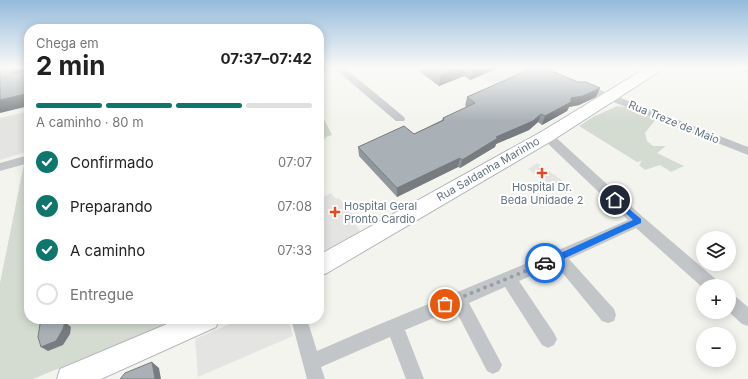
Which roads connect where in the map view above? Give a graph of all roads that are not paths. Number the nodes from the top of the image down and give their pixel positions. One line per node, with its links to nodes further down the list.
1 (360, 86): 5 (street)
2 (581, 86): 4 (street, Rua Treze de Maio)
3 (626, 86): 4 (main road, Rua Saldanha Marinho)
4 (609, 96): 6 (main road, Rua Saldanha Marinho); 7 (street, Rua Treze de Maio)
5 (400, 119)
6 (547, 136): 10 (street); 12 (main road, Rua Saldanha Marinho)
7 (748, 151)
8 (24, 160): 9 (street)
9 (0, 167)
10 (638, 221): 11 (street); 14 (street)
11 (559, 258): 13 (street); 17 (street)
12 (324, 263)
13 (508, 278): 15 (street); 22 (street)
14 (704, 279)
15 (458, 299): 21 (street); 23 (street)
16 (736, 307): 18 (street)
17 (608, 315)
18 (748, 318)
19 (196, 324): 25 (main road)
20 (300, 324): 24 (street)
21 (394, 325): 24 (street); 26 (street)
22 (548, 339)
23 (493, 365)
24 (314, 371)
25 (70, 379)
26 (415, 379)

